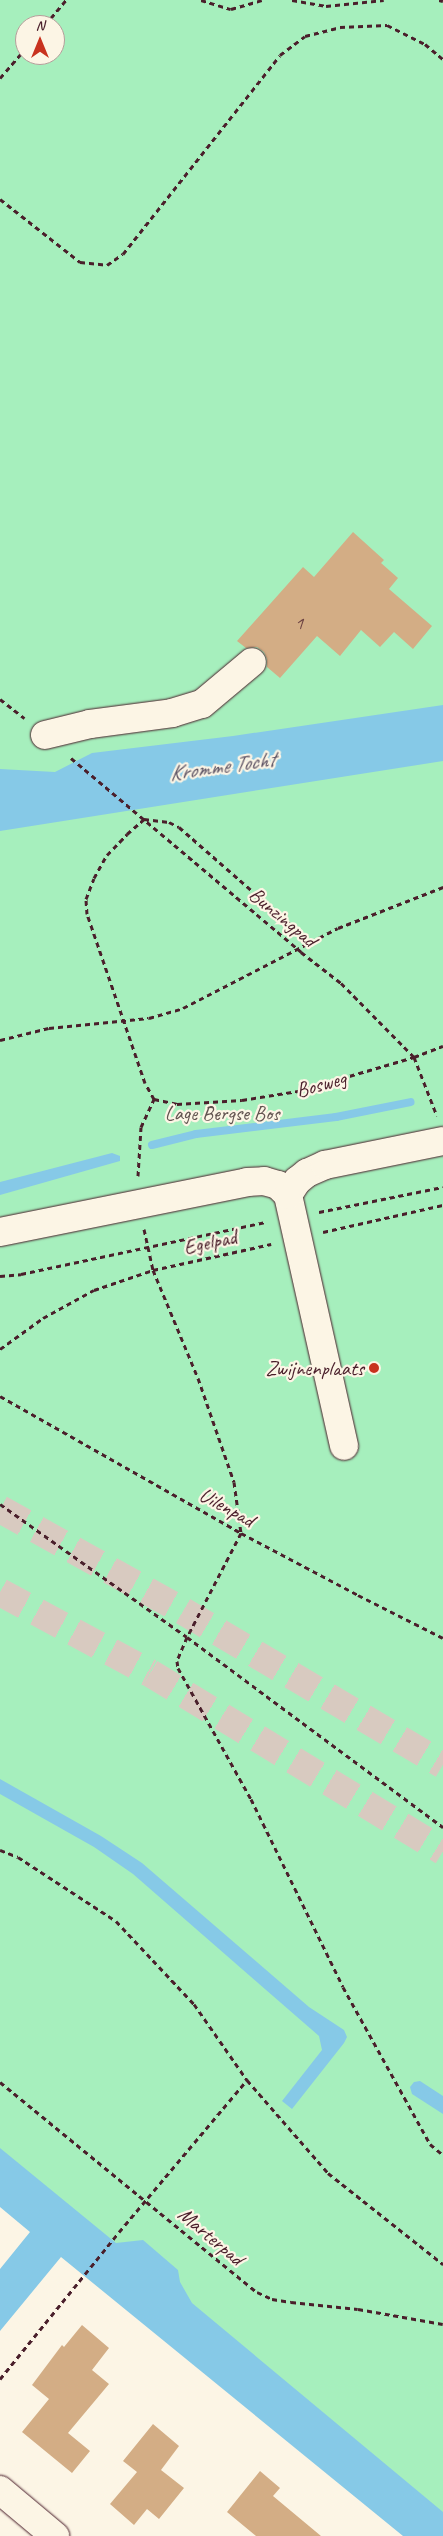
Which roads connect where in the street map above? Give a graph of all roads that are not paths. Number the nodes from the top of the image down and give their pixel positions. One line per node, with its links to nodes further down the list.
1 (252, 662): 2 (street)
2 (55, 743)
3 (441, 1131): 4 (street)
4 (293, 1216): 5 (street); 6 (street)
5 (0, 1232)
6 (344, 1446)
7 (0, 2490): 8 (street)
8 (55, 2536)

